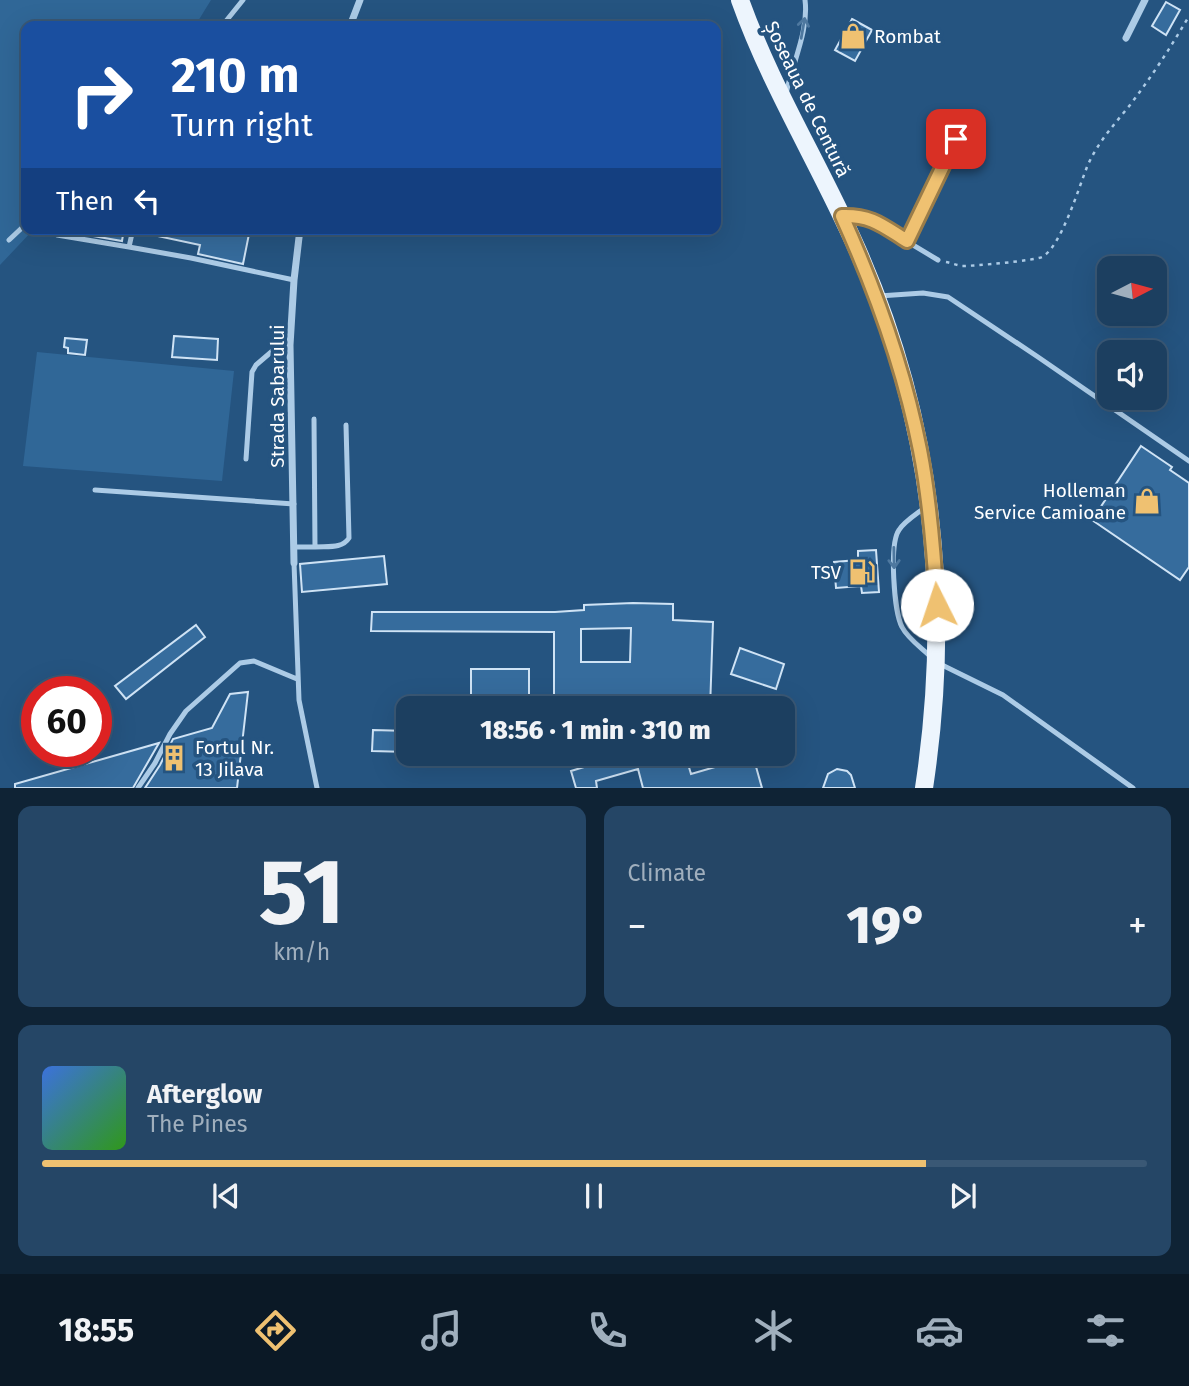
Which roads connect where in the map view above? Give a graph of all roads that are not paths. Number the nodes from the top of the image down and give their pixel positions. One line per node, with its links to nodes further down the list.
1 (243, 0): 6 (lane)
2 (360, 0): 7 (street)
3 (740, 0): 9 (main road, Șoseaua de Centură)
4 (805, 0): 9 (lane, one-way to 4)
5 (1145, 0): 8 (street)
6 (226, 21)
7 (352, 21)
8 (1126, 38)
9 (784, 104): 11 (main road, Șoseaua de Centură)
10 (956, 139): 17 (lane)
11 (842, 216): 17 (lane); 21 (main road, Șoseaua de Centură)
12 (21, 229): 16 (lane)
13 (63, 235): 18 (lane)
14 (132, 235): 18 (lane)
15 (299, 235): 20 (street, Strada Sabarului)
16 (9, 240)
17 (907, 241): 19 (lane)
18 (129, 247): 20 (lane)
19 (938, 260)
20 (294, 280): 22 (street, Strada Sabarului)
21 (876, 296): 26 (lane); 29 (main road, Șoseaua de Centură)
22 (290, 345): 25 (lane); 28 (street, Strada Sabarului)
23 (314, 419): 31 (lane)
24 (346, 425): 31 (lane)
25 (246, 459)
26 (1189, 461)
27 (95, 490): 28 (lane)
28 (294, 504): 30 (street, Strada Sabarului)
29 (928, 504): 33 (main road, Șoseaua de Centură); 33 (lane, one-way to 33)
30 (294, 547): 31 (lane); 32 (street, Strada Sabarului)
31 (315, 547)
32 (293, 563): 34 (lane)
33 (937, 662): 37 (main road, Șoseaua de Centură); 38 (lane)
34 (297, 679): 35 (lane); 36 (lane)
35 (138, 788)
36 (317, 788)
37 (924, 788)
38 (1133, 788)

